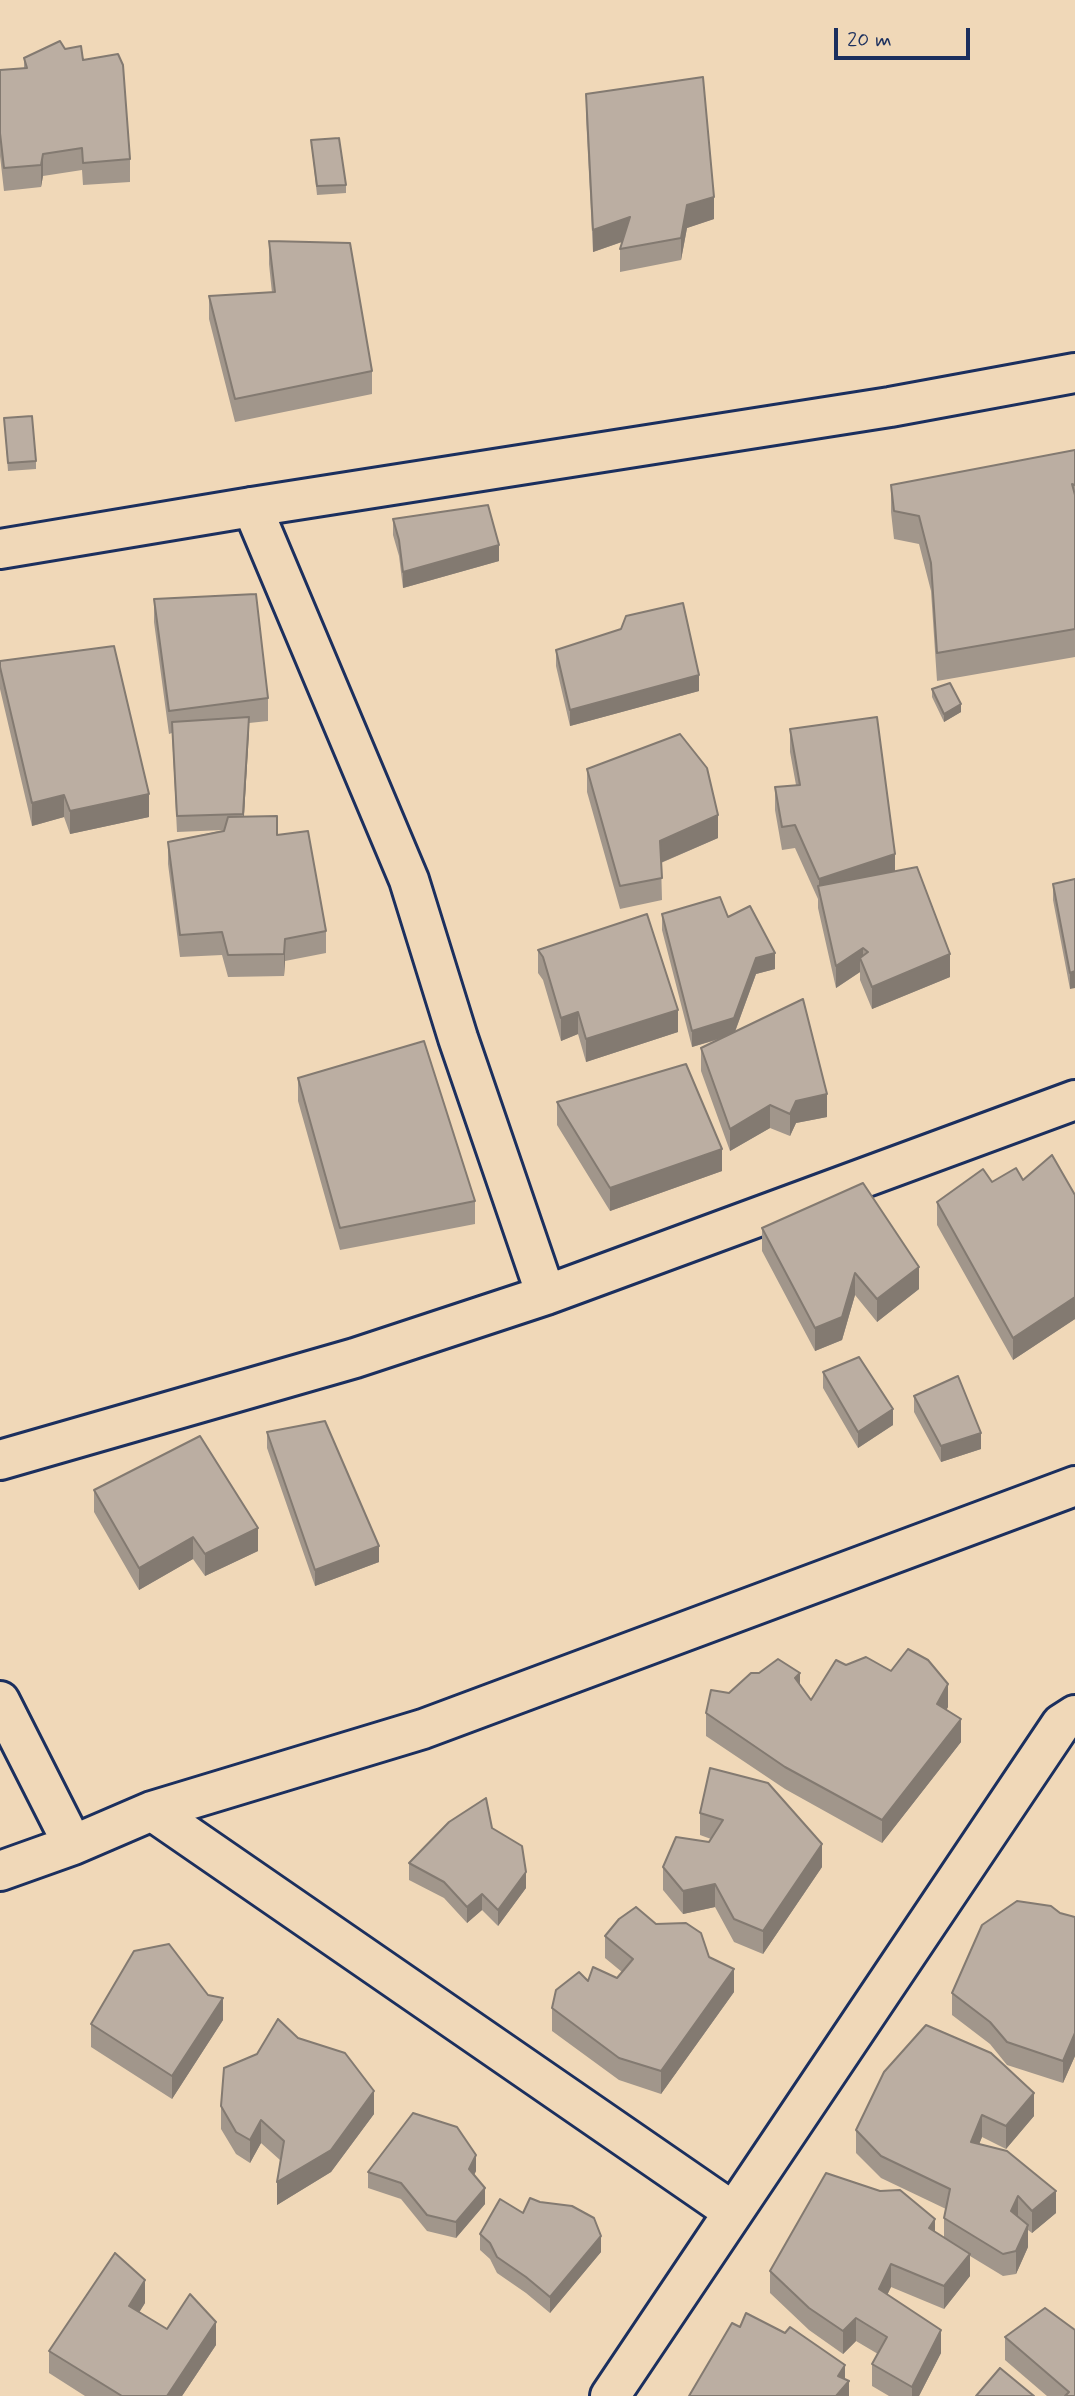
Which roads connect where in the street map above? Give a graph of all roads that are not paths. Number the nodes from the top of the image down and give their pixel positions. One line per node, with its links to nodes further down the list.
1 (1075, 373): 2 (street)
2 (253, 507): 3 (street); 5 (street)
3 (0, 549)
4 (1075, 1100): 5 (street)
5 (546, 1294): 6 (street)
6 (0, 1460)
7 (1075, 1486): 10 (street)
8 (0, 1701): 11 (street)
9 (1075, 1714): 13 (street)
10 (152, 1811): 11 (street); 13 (street)
11 (73, 1845): 12 (street)
12 (0, 1871)
13 (732, 2211): 14 (street)
14 (610, 2396)

